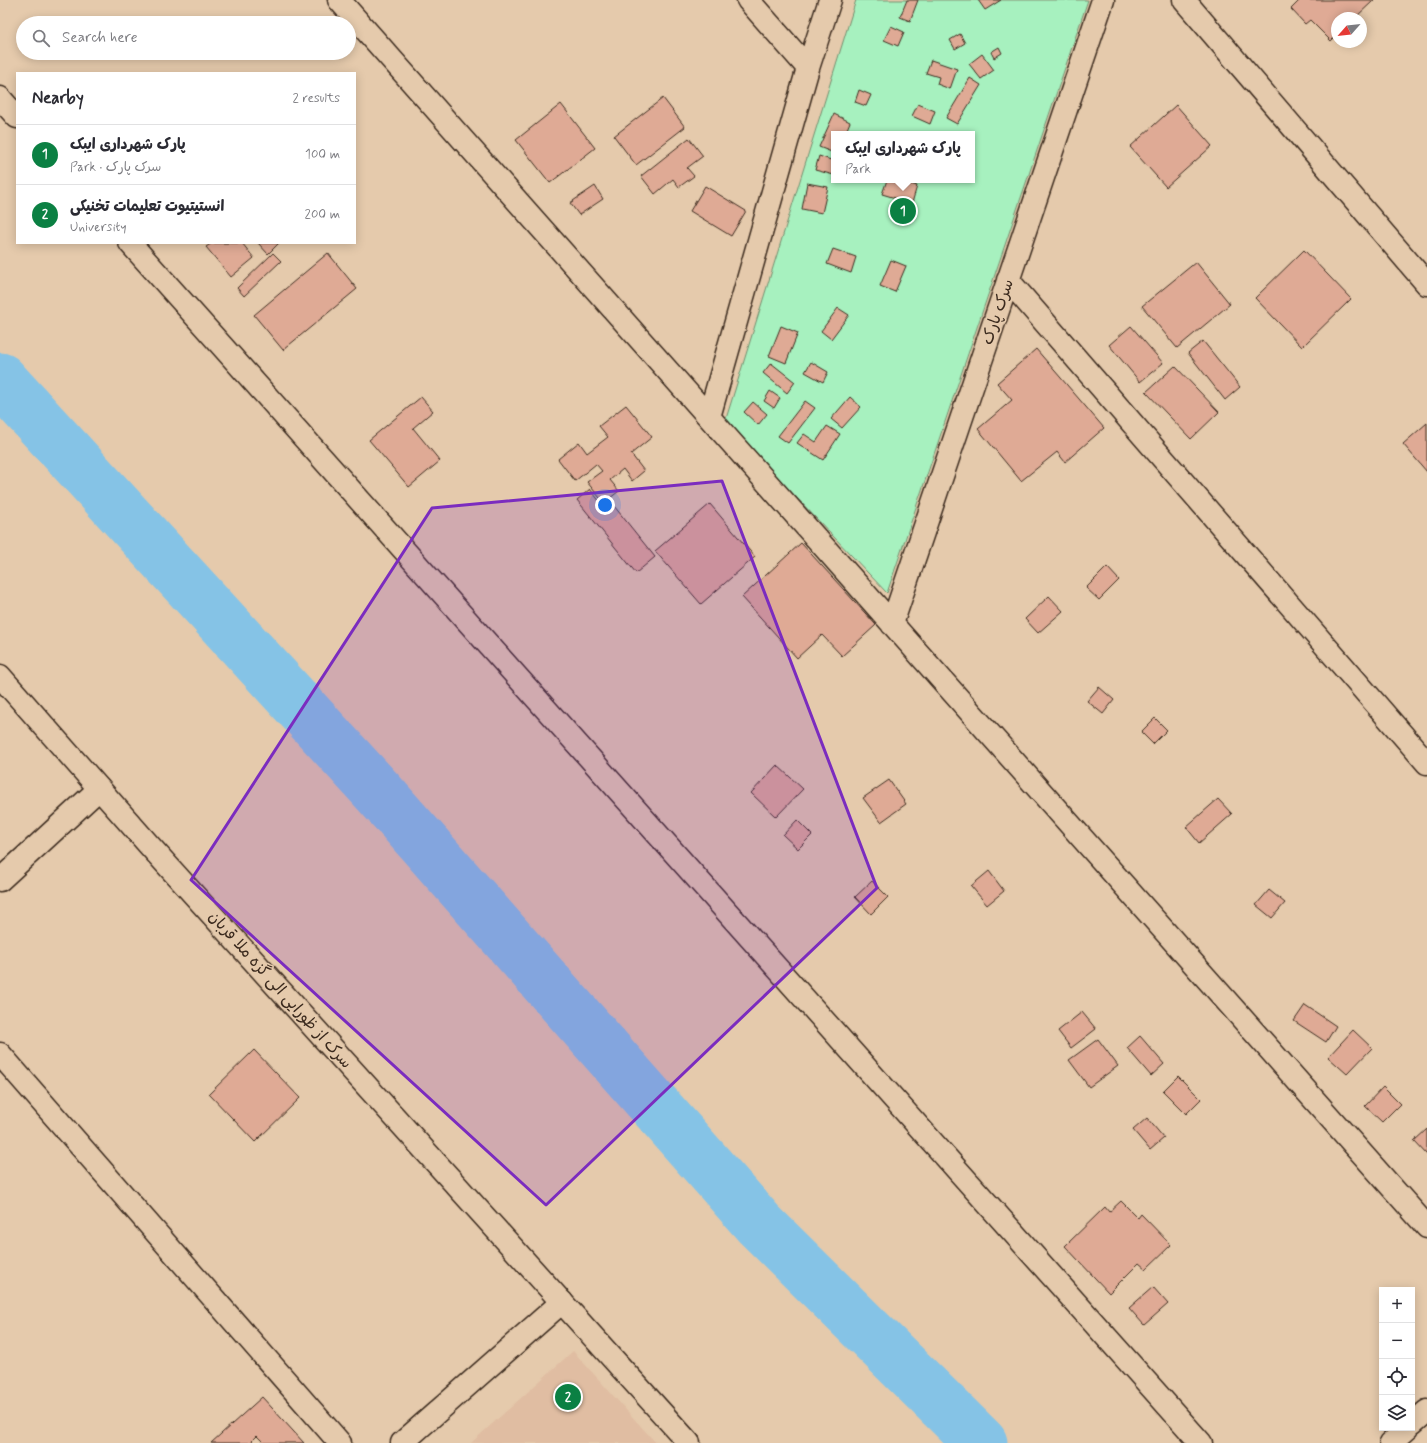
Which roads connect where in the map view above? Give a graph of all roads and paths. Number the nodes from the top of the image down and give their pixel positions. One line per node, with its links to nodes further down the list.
1 (339, 0): 6 (street)
2 (748, 0): 8 (street)
3 (830, 0): 8 (street)
4 (1103, 0): 12 (street, سرک پارک)
5 (1184, 0): 13 (street)
6 (353, 16)
7 (356, 19): 14 (street)
8 (808, 68): 14 (street)
9 (0, 98): 10 (street)
10 (16, 116)
11 (131, 244): 29 (street)
12 (1008, 280): 15 (street, سرک پارک); 17 (street)
13 (1427, 284)
14 (709, 417): 15 (street)
15 (892, 624): 21 (street)
16 (0, 676): 18 (street, سرک از ظورایی الی گزه ملا قربان)
17 (1427, 764)
18 (99, 788): 19 (street); 22 (street, سرک از ظورایی الی گزه ملا قربان)
19 (0, 880)
20 (0, 1054): 26 (street)
21 (1427, 1227)
22 (562, 1302): 27 (street); 28 (street, سرک از ظورایی الی گزه ملا قربان)
23 (1427, 1411): 24 (street)
24 (1415, 1421)
25 (1404, 1431): 30 (street)
26 (340, 1443)
27 (402, 1443)
28 (689, 1443)
29 (1201, 1443)
30 (1390, 1443)

